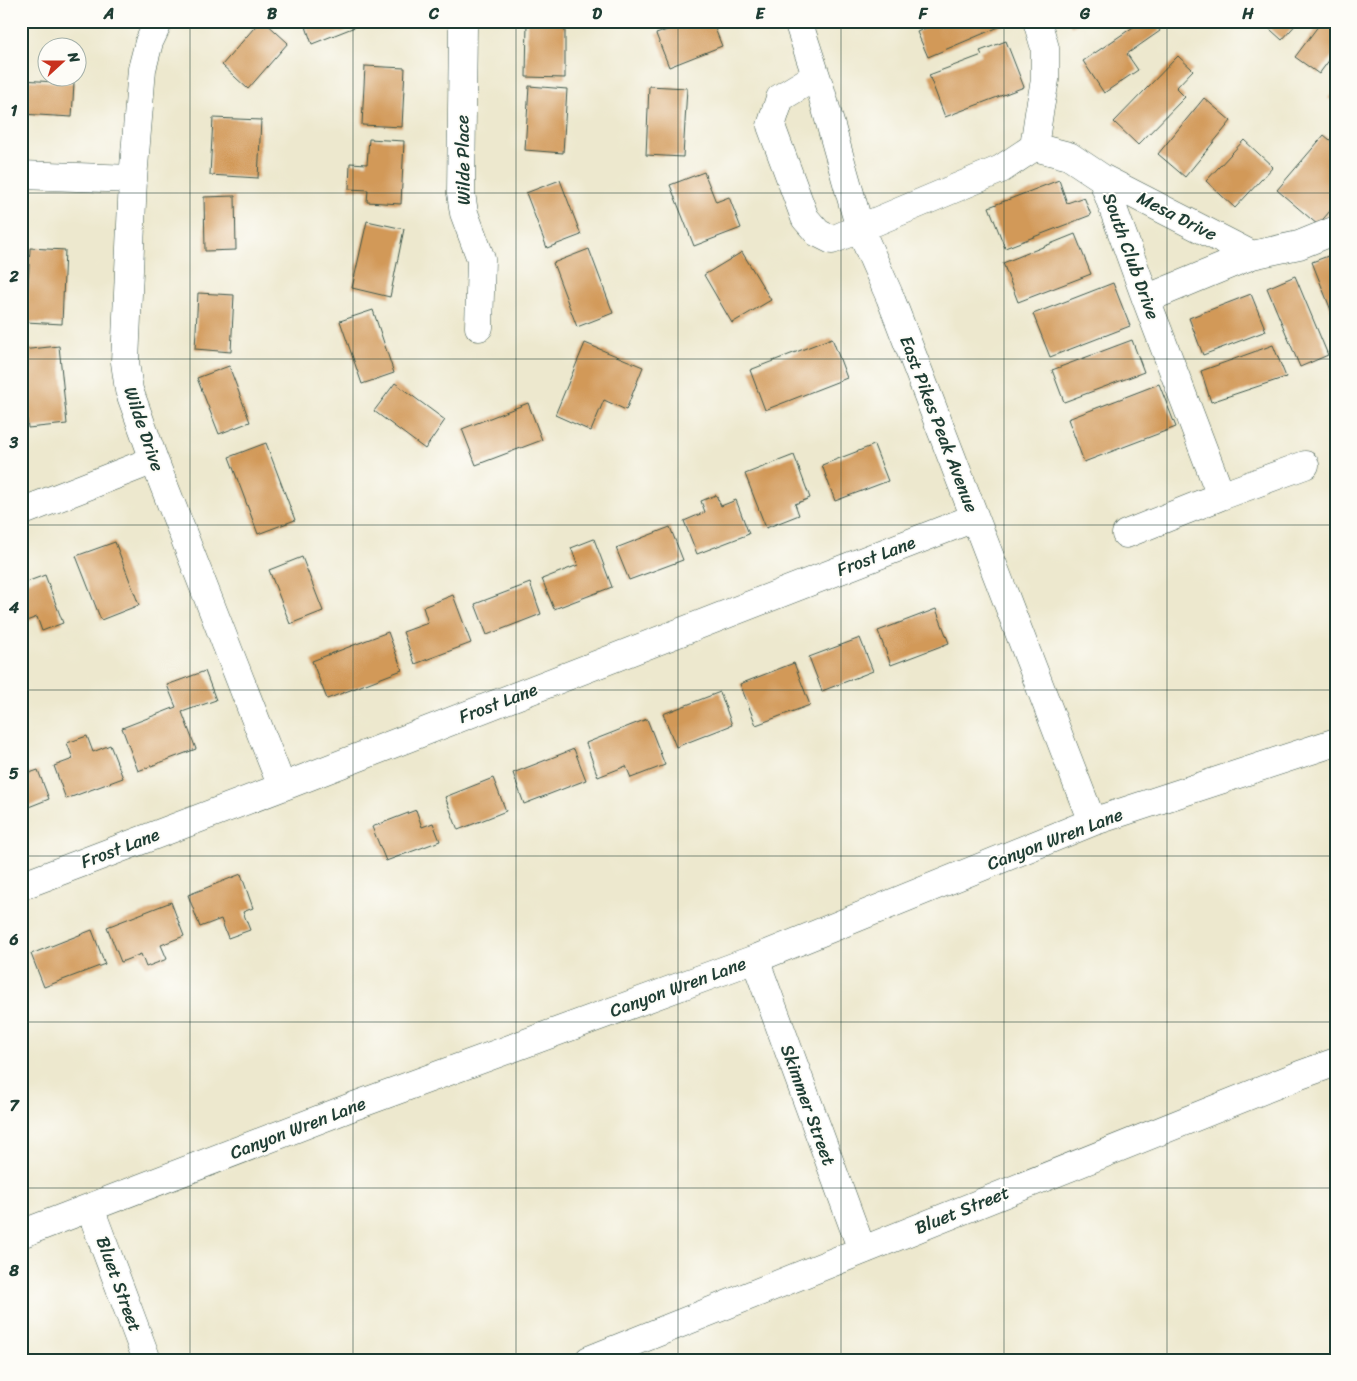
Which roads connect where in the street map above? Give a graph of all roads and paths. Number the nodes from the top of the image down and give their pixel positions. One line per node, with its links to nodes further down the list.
1 (159, 21): 9 (street, Wilde Drive)
2 (462, 21): 14 (street, Wilde Place)
3 (798, 21): 5 (street, East Pikes Peak Avenue)
4 (1037, 21): 6 (street)
5 (816, 76): 10 (street, East Pikes Peak Avenue); 10 (street)
6 (1034, 147): 8 (street, South Club Drive); 10 (street)
7 (21, 175): 9 (street)
8 (1102, 178): 12 (street, Mesa Drive); 13 (street, South Club Drive)
9 (133, 180): 15 (street, Wilde Drive)
10 (860, 228): 19 (street, East Pikes Peak Avenue)
11 (1336, 230): 12 (street, Mesa Drive)
12 (1252, 255): 13 (street, Mesa Drive)
13 (1146, 299): 17 (street, South Club Drive)
14 (479, 327)
15 (154, 460): 18 (street); 22 (street, Wilde Drive)
16 (1305, 465): 17 (street)
17 (1221, 496): 20 (street)
18 (21, 512)
19 (974, 518): 22 (street, Frost Lane); 23 (street, East Pikes Peak Avenue)
20 (1126, 534)
21 (1336, 742): 23 (street, Canyon Wren Lane)
22 (282, 787): 24 (street, Frost Lane)
23 (1092, 822): 25 (street, Canyon Wren Lane)
24 (21, 886)
25 (755, 959): 27 (street, Canyon Wren Lane); 29 (street, Skimmer Street)
26 (1336, 1062): 29 (street, Bluet Street)
27 (90, 1208): 28 (street, Canyon Wren Lane); 30 (street, Bluet Street)
28 (21, 1234)
29 (862, 1250): 31 (street, Bluet Street)
30 (147, 1360)
31 (589, 1360)

